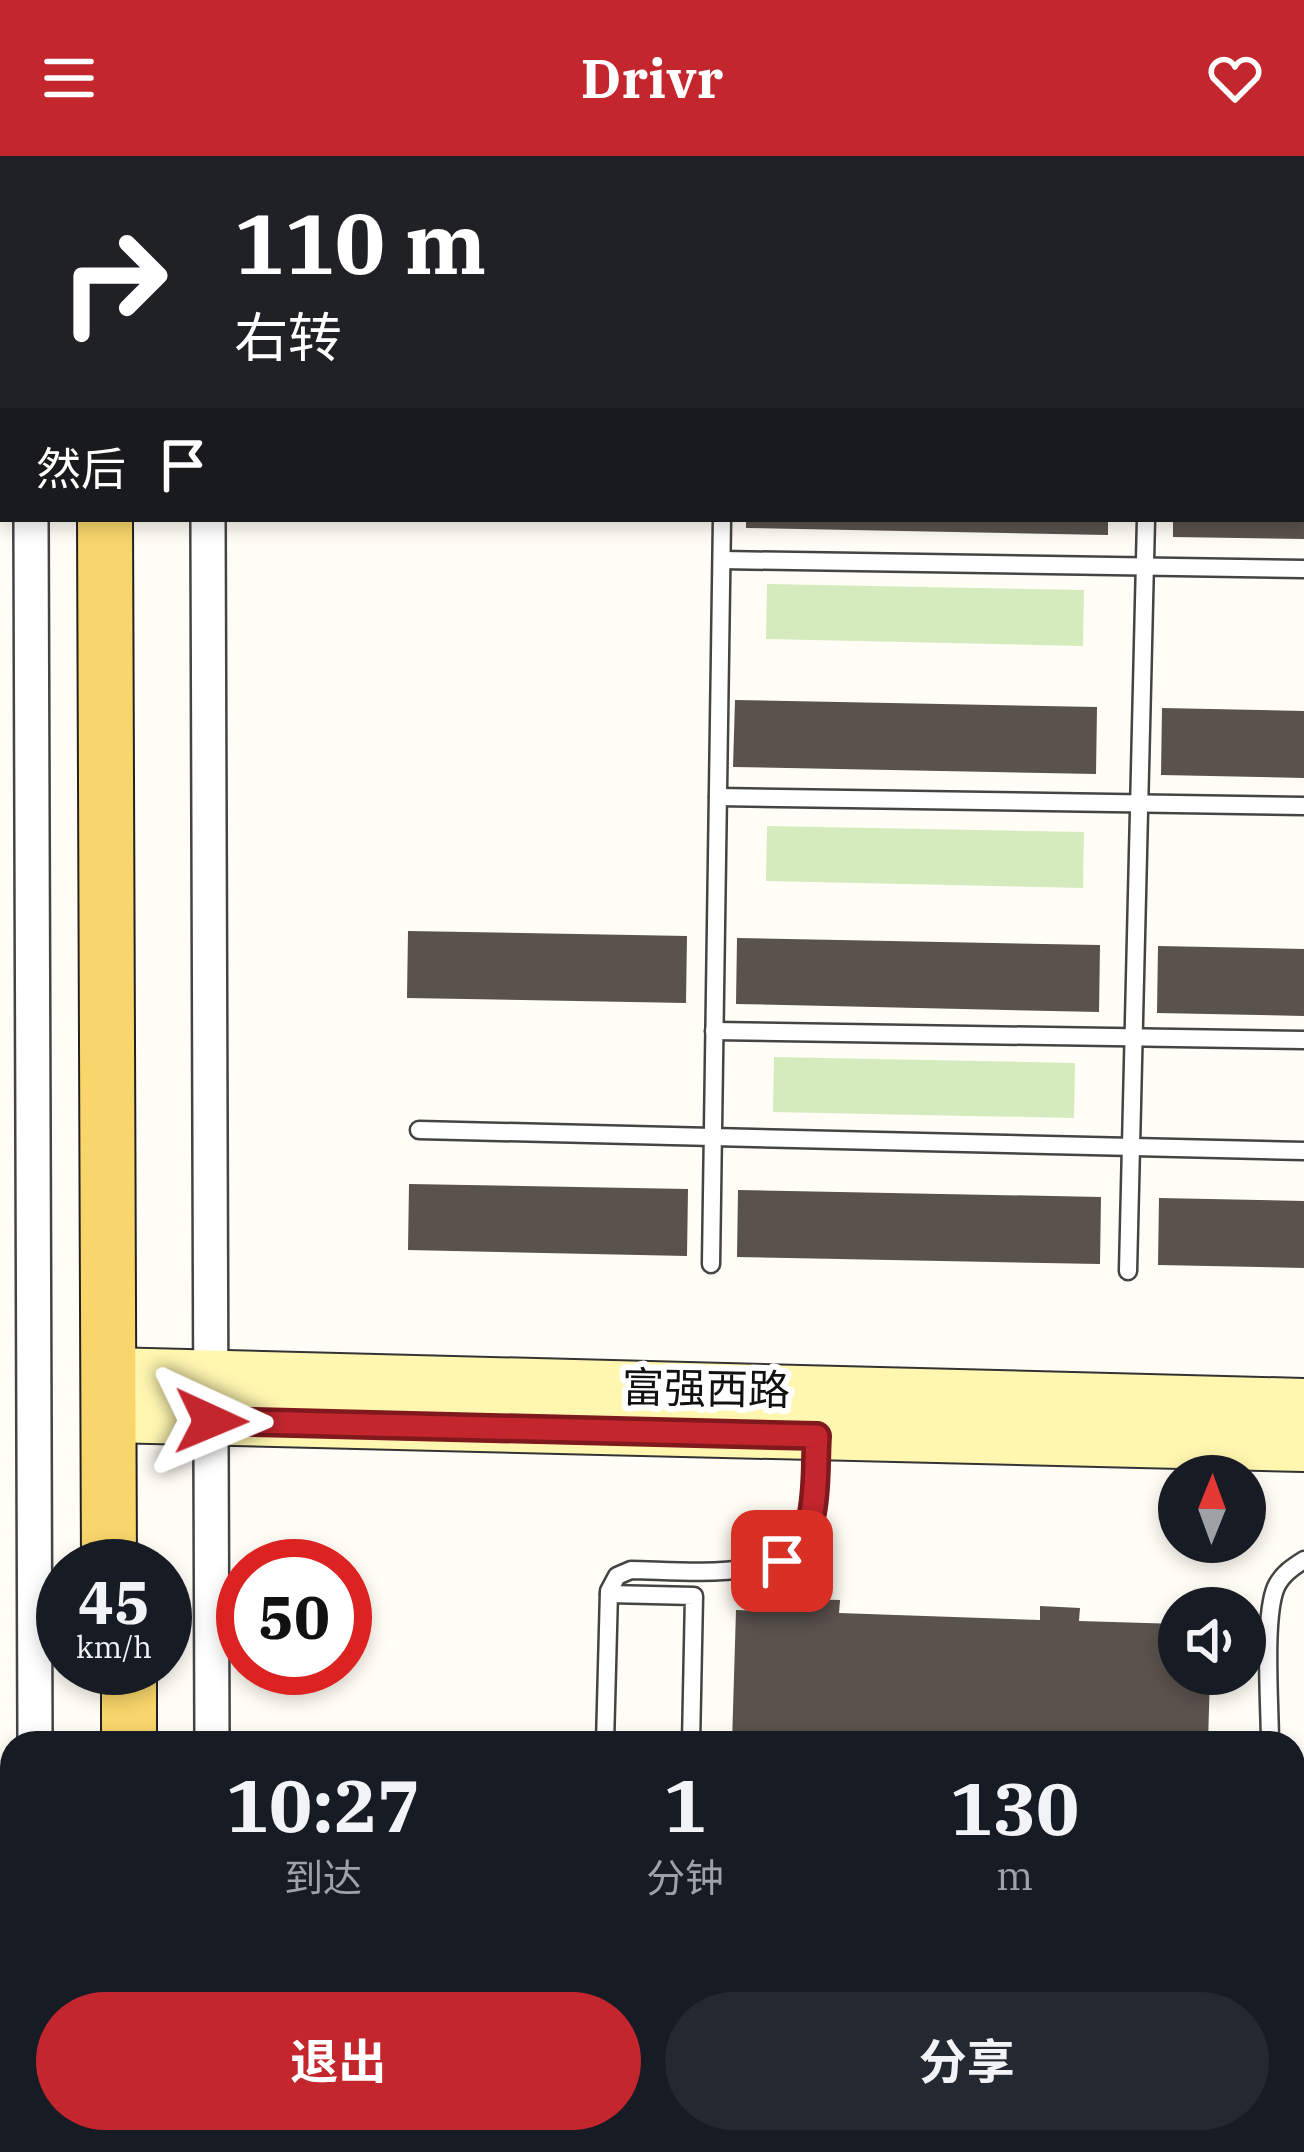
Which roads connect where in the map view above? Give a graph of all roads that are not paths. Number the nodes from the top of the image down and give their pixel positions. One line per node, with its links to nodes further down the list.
1 (32, 522): 33 (street)
2 (106, 522): 22 (main road)
3 (125, 522): 22 (main road)
4 (208, 522): 23 (street)
5 (722, 522): 7 (lane)
6 (1145, 522): 8 (lane)
7 (722, 560): 8 (lane); 10 (lane)
8 (1144, 567): 9 (lane); 11 (lane)
9 (1304, 569)
10 (718, 797): 11 (lane); 13 (lane)
11 (1139, 804): 12 (lane); 14 (lane)
12 (1304, 806)
13 (714, 1031): 14 (lane); 17 (lane)
14 (1134, 1037): 15 (lane); 18 (lane)
15 (1304, 1040)
16 (419, 1130): 17 (lane)
17 (712, 1137): 18 (lane); 20 (lane)
18 (1131, 1147): 19 (lane); 21 (lane)
19 (1304, 1151)
20 (711, 1264)
21 (1128, 1270)
22 (118, 1396): 23 (main road, 富强西路); 27 (main road); 28 (main road)
23 (211, 1398): 24 (main road, 富强西路); 25 (main road, 富强西路); 36 (street)
24 (1304, 1402)
25 (817, 1436): 26 (main road, 富强西路); 30 (lane)
26 (1304, 1447)
27 (110, 1539)
28 (126, 1539)
29 (1304, 1560): 39 (lane)
30 (609, 1594): 37 (lane); 38 (lane)
31 (110, 1695): 34 (main road)
32 (129, 1695): 35 (main road)
33 (35, 1731)
34 (110, 1731)
35 (129, 1731)
36 (212, 1731)
37 (605, 1731)
38 (691, 1731)
39 (1270, 1731)

